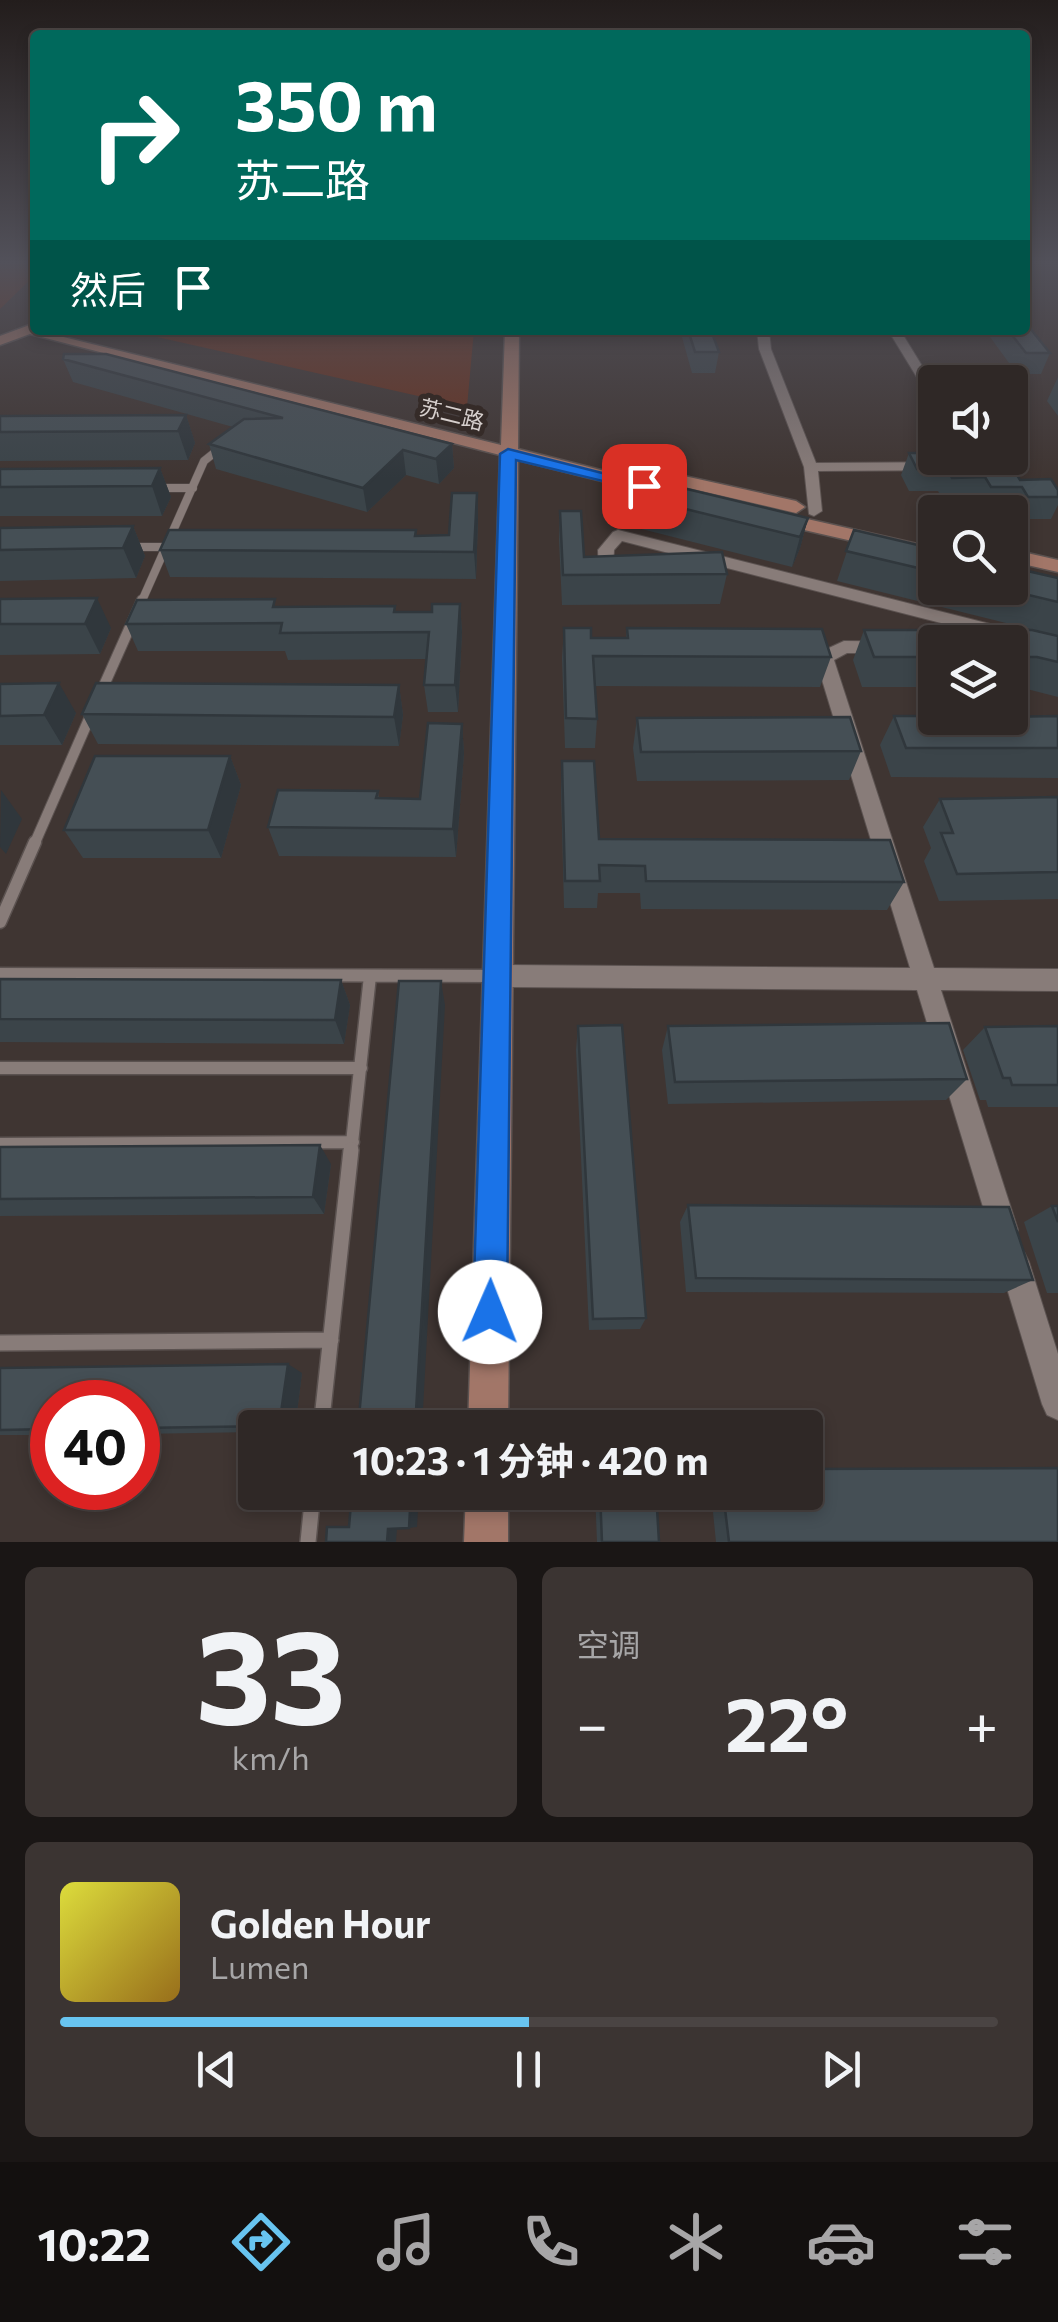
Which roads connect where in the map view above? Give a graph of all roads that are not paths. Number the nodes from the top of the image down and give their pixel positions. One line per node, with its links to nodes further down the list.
1 (58, 335): 8 (street, 苏二路)
2 (91, 335): 8 (street, 苏二路)
3 (512, 335): 8 (street)
4 (764, 335): 9 (street)
5 (897, 335): 6 (street)
6 (918, 369)
7 (227, 443): 12 (lane)
8 (509, 448): 13 (street, 苏二路); 17 (street, 苏二路); 31 (street)
9 (811, 466): 10 (street); 13 (street)
10 (918, 466)
11 (154, 488): 12 (lane)
12 (193, 488): 15 (lane)
13 (814, 511): 14 (street, 苏二路)
14 (918, 534)
15 (167, 546): 16 (lane); 27 (lane)
16 (112, 547)
17 (918, 550)
18 (1028, 559): 19 (street)
19 (1058, 566)
20 (622, 575): 23 (street)
21 (1028, 575): 22 (street)
22 (1058, 582)
23 (932, 625)
24 (1028, 643): 25 (street)
25 (1058, 647)
26 (918, 648): 32 (street)
27 (5, 896): 28 (lane)
28 (0, 922)
29 (0, 974): 30 (lane)
30 (370, 976): 31 (lane); 35 (lane)
31 (497, 976): 32 (street); 42 (street)
32 (925, 979): 33 (street); 40 (street)
33 (1058, 980)
34 (0, 1068): 35 (lane)
35 (360, 1068): 36 (lane)
36 (353, 1142): 37 (lane); 38 (lane)
37 (0, 1144)
38 (331, 1340): 39 (lane); 41 (lane)
39 (0, 1343)
40 (1058, 1404)
41 (323, 1410)
42 (488, 1410)
43 (311, 1510): 45 (lane)
44 (487, 1510): 46 (street)
45 (308, 1542)
46 (486, 1542)

